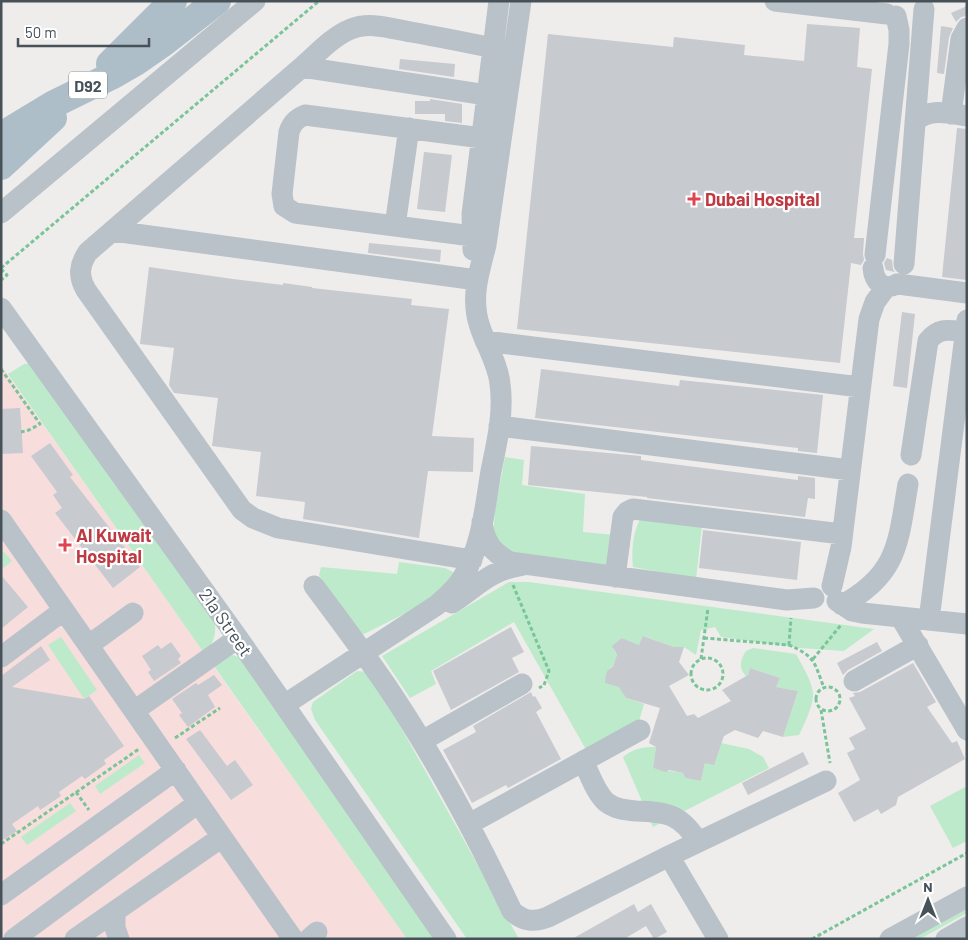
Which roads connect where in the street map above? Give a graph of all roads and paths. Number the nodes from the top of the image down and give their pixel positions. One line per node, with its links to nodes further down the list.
1 (173, 1): 16 (main road, D92)
2 (217, 1): 16 (main road)
3 (254, 1): 24 (street)
4 (320, 1): 30 (path)
5 (499, 1): 10 (street)
6 (521, 1): 13 (street)
7 (775, 1): 9 (street)
8 (930, 4): 9 (street); 15 (street)
9 (885, 10): 25 (street)
10 (496, 24): 12 (street); 13 (street)
11 (967, 28): 18 (street)
12 (449, 38): 13 (street); 14 (street)
13 (503, 50): 17 (street)
14 (302, 67): 17 (street); 28 (street)
15 (918, 84): 18 (street); 19 (street)
16 (84, 90): 21 (main road); 23 (main road, D92)
17 (497, 96): 22 (street); 33 (street)
18 (957, 108): 19 (street)
19 (915, 121): 26 (street)
20 (409, 128): 22 (street); 27 (street); 27 (street)
21 (1, 136)
22 (482, 138): 29 (street)
23 (1, 166)
24 (1, 213)
25 (878, 216): 26 (street); 31 (street)
26 (908, 219): 31 (street)
27 (395, 226): 29 (street)
28 (112, 231): 33 (street); 48 (street)
29 (472, 236): 33 (street)
30 (1, 268): 32 (path)
31 (898, 278): 34 (street); 39 (street)
32 (1, 280)
33 (476, 280): 37 (street)
34 (967, 293)
35 (1, 308): 61 (street, 21a Street)
36 (966, 326): 42 (street); 59 (street)
37 (486, 341): 39 (street); 40 (street)
38 (1, 369): 41 (path)
39 (860, 387): 43 (street)
40 (499, 426): 43 (street); 45 (street)
41 (22, 432)
42 (911, 455)
43 (850, 470): 47 (street)
44 (908, 484): 54 (street)
45 (482, 522): 48 (street); 49 (street)
46 (4, 530): 55 (street)
47 (842, 534): 50 (street); 54 (street)
48 (472, 560): 57 (street)
49 (517, 566): 50 (street); 57 (street); 71 (path)
50 (614, 577): 52 (street)
51 (314, 586): 66 (street)
52 (710, 590): 53 (street); 62 (path)
53 (793, 600): 54 (street); 64 (path)
54 (841, 601): 58 (street); 69 (path)
55 (64, 610): 63 (street); 67 (street)
56 (133, 613): 63 (street)
57 (422, 616): 66 (street)
58 (901, 618): 59 (street); 65 (street)
59 (929, 620): 60 (street)
60 (967, 624)
61 (238, 638): 73 (street, 21a Street); 76 (street)
62 (704, 638): 64 (path); 68 (path)
63 (89, 645): 76 (street)
64 (789, 645): 69 (path)
65 (918, 645): 70 (street); 78 (street)
66 (364, 654): 73 (street); 79 (street)
67 (1, 657)
68 (701, 659): 68 (path)
69 (813, 659): 72 (path)
70 (854, 681)
71 (522, 684): 79 (street)
72 (824, 688): 75 (path); 75 (path)
73 (284, 705): 99 (street, 21a Street)
74 (220, 708): 80 (path)
75 (821, 709): 83 (path)
76 (134, 711): 80 (street)
77 (640, 730): 81 (street)
78 (967, 730)
79 (422, 742): 85 (street)
80 (157, 744): 82 (street); 88 (path)
81 (583, 761): 85 (street); 87 (street)
82 (176, 770): 84 (street); 91 (street)
83 (826, 781): 87 (street)
84 (198, 803): 86 (street); 96 (street)
85 (469, 824): 90 (street)
86 (222, 836): 93 (street); 95 (street)
87 (698, 842): 90 (street)
88 (1, 844)
89 (967, 853): 101 (path)
90 (669, 856): 100 (street)
91 (1, 894)
92 (967, 897): 102 (street)
93 (115, 911): 97 (street); 98 (street)
94 (967, 927): 103 (street)
95 (301, 937)
96 (14, 939)
97 (75, 939)
98 (119, 939)
99 (446, 939)
100 (718, 939)
101 (812, 939)
102 (890, 939)
103 (946, 939)

